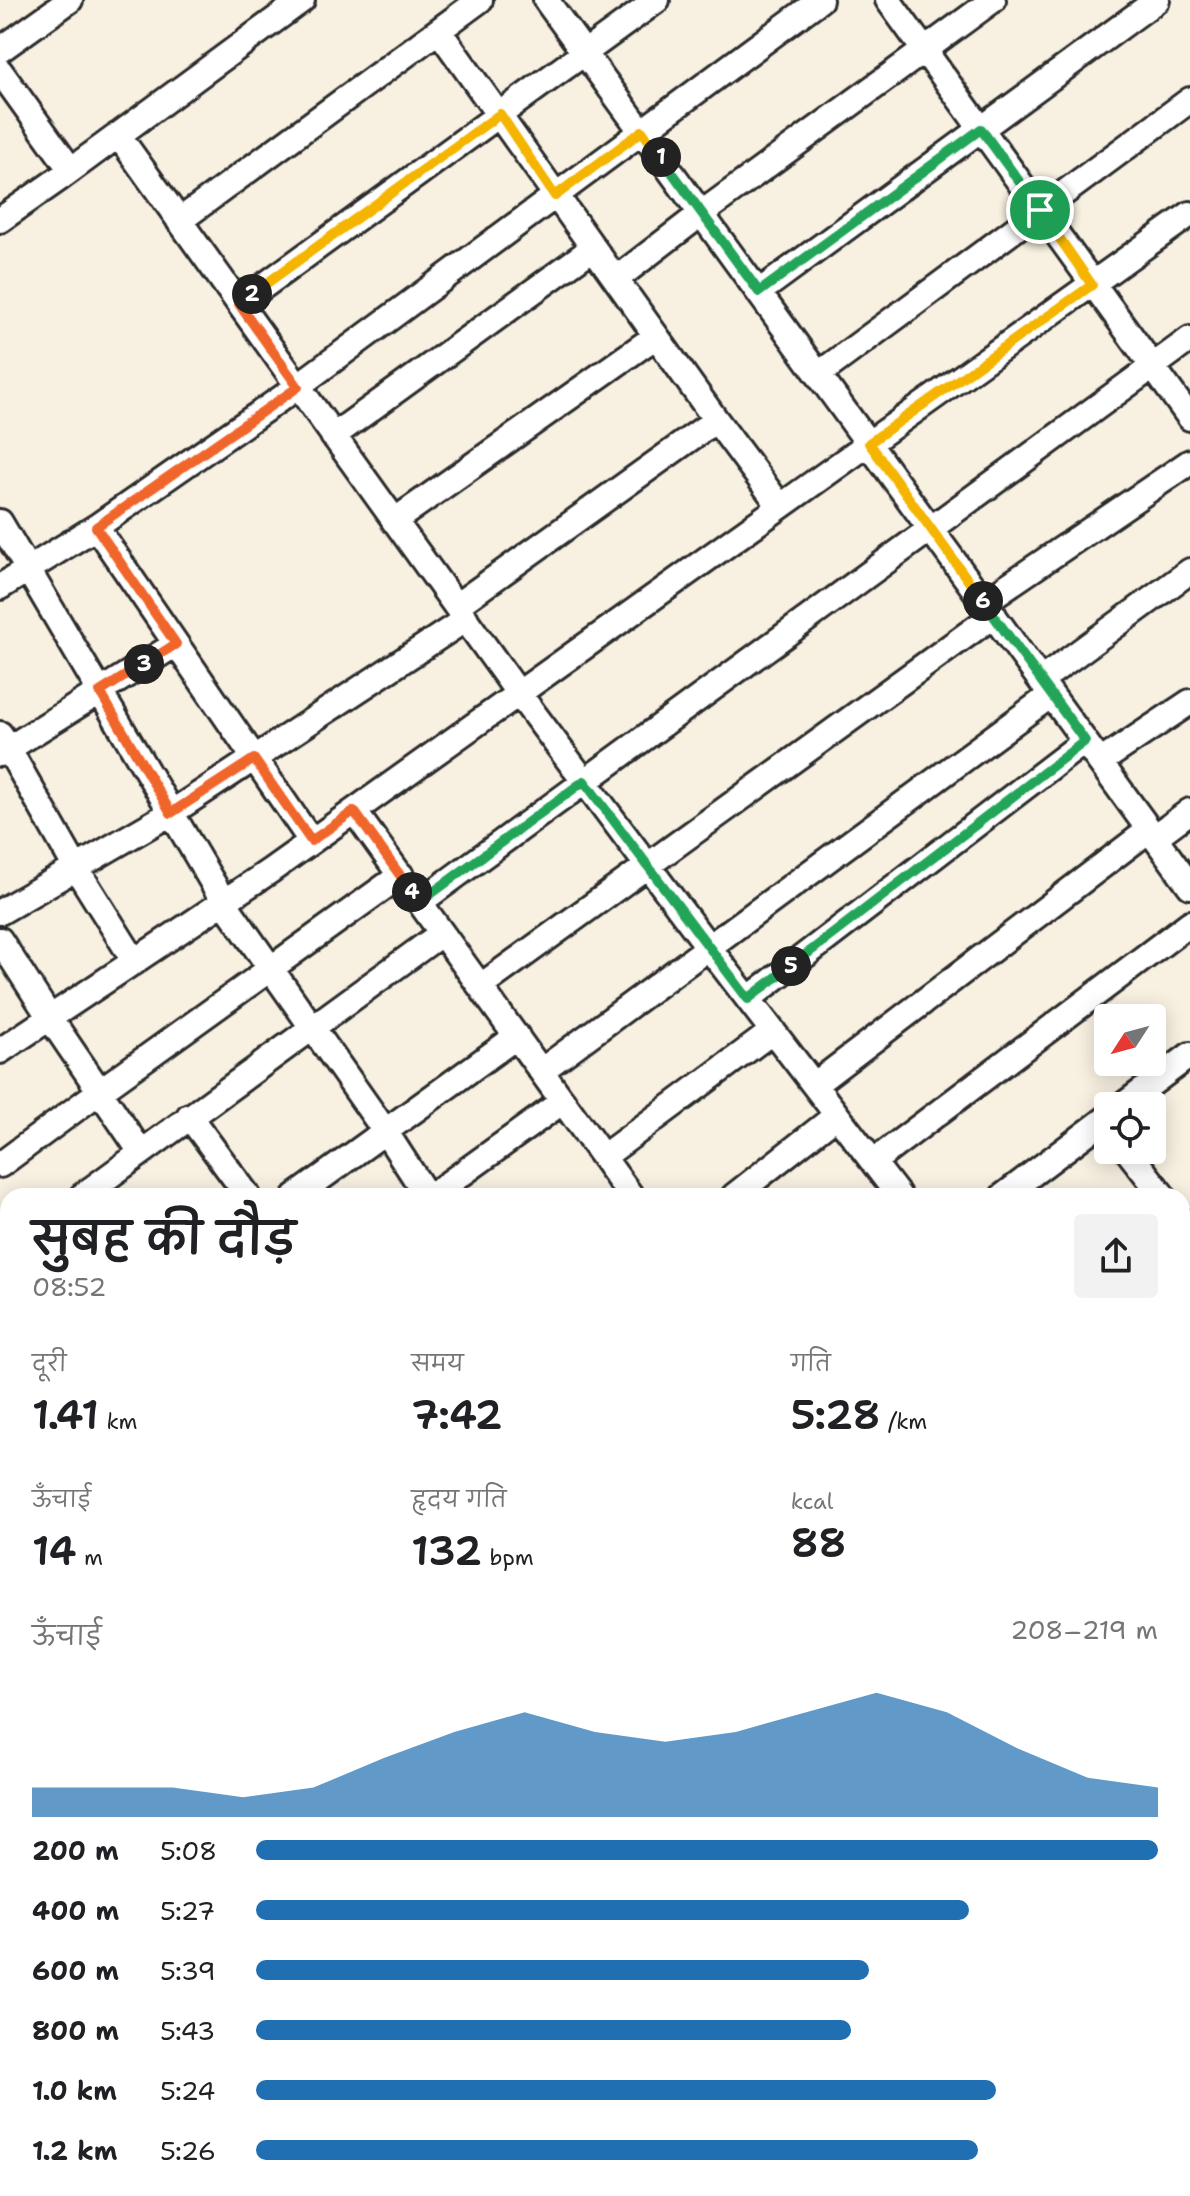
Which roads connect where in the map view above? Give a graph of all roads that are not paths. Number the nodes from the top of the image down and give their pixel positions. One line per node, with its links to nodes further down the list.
1 (70, 0): 11 (street)
2 (302, 0): 19 (street)
3 (480, 0): 10 (street)
4 (546, 0): 13 (street)
5 (657, 0): 13 (street)
6 (820, 0): 18 (street)
7 (888, 0): 12 (street)
8 (993, 0): 12 (street)
9 (1157, 0): 17 (street)
10 (439, 31): 16 (street); 26 (street)
11 (0, 50)
12 (925, 50): 17 (street); 23 (street)
13 (585, 53): 16 (street); 18 (street)
14 (0, 71): 20 (street)
15 (1190, 100): 22 (street)
16 (500, 114): 21 (street); 31 (street)
17 (981, 129): 22 (street); 30 (street)
18 (642, 131): 21 (street); 23 (street)
19 (118, 135): 20 (street); 26 (street)
20 (71, 170): 25 (street)
21 (555, 196): 27 (street); 36 (street)
22 (1040, 210): 29 (street); 35 (street)
23 (702, 213): 28 (street); 30 (street)
24 (1190, 214): 29 (street)
25 (0, 220)
26 (179, 221): 31 (street)
27 (593, 248): 28 (street); 39 (street)
28 (616, 279): 32 (street)
29 (1092, 285): 34 (street); 40 (street)
30 (759, 292): 35 (street)
31 (239, 304): 36 (street)
32 (656, 336): 38 (street); 43 (street)
33 (1190, 339): 34 (street)
34 (1153, 366): 37 (street); 46 (street)
35 (819, 374): 40 (street)
36 (298, 387): 39 (street); 45 (street)
37 (1190, 418)
38 (716, 420): 42 (street); 51 (street)
39 (333, 436): 43 (street)
40 (869, 443): 42 (street); 46 (street)
41 (1190, 462): 50 (street)
42 (780, 506): 55 (street)
43 (394, 521): 51 (street)
44 (0, 522): 47 (street)
45 (96, 527): 47 (street); 52 (street)
46 (930, 528): 50 (street); 61 (street)
47 (28, 570): 49 (street); 54 (street)
48 (1190, 571): 53 (street)
49 (0, 587)
50 (989, 608): 53 (street); 67 (street)
51 (461, 613): 55 (street); 59 (street)
52 (176, 644): 54 (street); 59 (street)
53 (1046, 688): 57 (street); 77 (street)
54 (100, 692): 58 (street); 64 (street)
55 (519, 694): 61 (street); 62 (street)
56 (1190, 702): 60 (street)
57 (1085, 741): 60 (street); 81 (street)
58 (3, 745): 68 (street)
59 (254, 759): 64 (street); 66 (street)
60 (1100, 762): 65 (street)
61 (584, 781): 67 (street); 72 (street)
62 (354, 811): 66 (street); 69 (street)
63 (1190, 811): 65 (street)
64 (171, 813): 68 (street); 71 (street)
65 (1152, 834): 70 (street); 89 (street)
66 (311, 841): 71 (street)
67 (648, 866): 77 (street); 80 (street)
68 (76, 868): 73 (street); 78 (street)
69 (401, 875): 72 (street); 79 (street)
70 (1190, 886)
71 (224, 902): 78 (street); 79 (street)
72 (420, 902): 75 (street)
73 (0, 912)
74 (1190, 923): 99 (street)
75 (442, 933): 80 (street); 83 (street)
76 (0, 940): 82 (street)
77 (708, 946): 81 (street); 88 (street)
78 (135, 962): 82 (street)
79 (271, 968): 83 (street); 90 (street)
80 (481, 986): 85 (street)
81 (748, 999): 84 (street)
82 (50, 1018): 86 (street); 90 (street)
83 (311, 1028): 94 (street); 95 (street)
84 (773, 1031): 89 (street); 98 (street)
85 (517, 1036): 88 (street); 95 (street)
86 (0, 1051)
87 (1188, 1060): 91 (street)
88 (541, 1071): 92 (street)
89 (814, 1085): 93 (street)
90 (100, 1091): 97 (street); 101 (street)
91 (1144, 1092)
92 (563, 1101): 98 (street); 106 (street)
93 (837, 1115): 99 (street); 108 (street)
94 (189, 1116): 97 (street); 103 (street)
95 (385, 1131): 104 (street); 105 (street)
96 (1094, 1131): 110 (street)
97 (141, 1152): 102 (street)
98 (603, 1157): 107 (street)
99 (873, 1162): 109 (street)
100 (1138, 1164): 111 (street)
101 (0, 1165)
102 (93, 1188)
103 (242, 1188)
104 (307, 1188)
105 (424, 1188)
106 (440, 1188)
107 (625, 1188)
108 (744, 1188)
109 (893, 1188)
110 (1030, 1188)
111 (1157, 1188)

